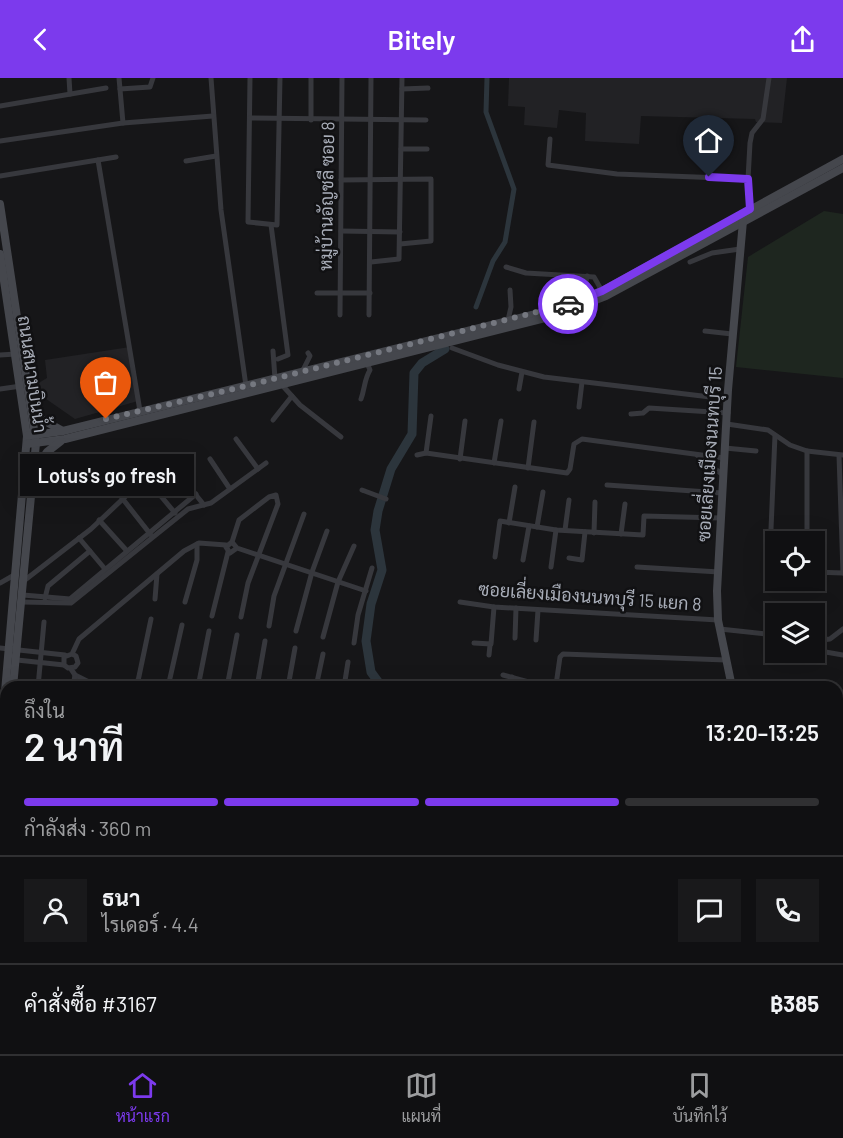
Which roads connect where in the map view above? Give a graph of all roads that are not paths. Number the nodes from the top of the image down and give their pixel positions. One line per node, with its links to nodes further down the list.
1 (69, 78): 16 (street)
2 (119, 78): 14 (street)
3 (153, 78): 14 (street)
4 (211, 78): 18 (street)
5 (250, 78): 19 (street)
6 (280, 78): 20 (street)
7 (311, 78): 22 (street)
8 (342, 78): 21 (street, หมู่บ้านอัญชลี ซอย 8)
9 (372, 78): 23 (street)
10 (402, 78): 15 (street)
11 (768, 78): 38 (street)
12 (106, 88): 16 (street)
13 (428, 88): 15 (street)
14 (120, 89): 26 (street)
15 (402, 89): 25 (street)
16 (70, 94): 17 (street)
17 (0, 106)
18 (213, 116): 26 (street); 31 (street)
19 (250, 118): 20 (street); 45 (street)
20 (279, 119): 22 (street); 45 (street)
21 (342, 119): 22 (street); 23 (street); 39 (street, หมู่บ้านอัญชลี ซอย 8)
22 (311, 120)
23 (371, 120): 25 (street); 41 (street)
24 (426, 120): 25 (street)
25 (402, 121): 29 (street)
26 (123, 123): 28 (street)
27 (550, 139): 38 (street)
28 (0, 141)
29 (401, 149): 30 (street); 40 (street)
30 (427, 149)
31 (216, 156): 35 (street); 84 (street)
32 (116, 157): 34 (street)
33 (843, 159): 43 (main road)
34 (98, 160): 37 (street); 92 (street)
35 (186, 161)
36 (843, 168): 44 (main road)
37 (0, 176)
38 (748, 179): 43 (street)
39 (341, 180): 41 (street); 46 (street, หมู่บ้านอัญชลี ซอย 8)
40 (401, 180): 41 (street); 48 (street); 49 (street)
41 (371, 181): 47 (street)
42 (0, 204): 90 (main road, ถนนสนามบินน้ำ)
43 (750, 209): 59 (main road)
44 (743, 221): 50 (main road, ซอยเลี่ยงเมืองนนทบุรี 15); 77 (main road)
45 (271, 225): 76 (street)
46 (341, 231): 47 (street); 62 (street, หมู่บ้านอัญชลี ซอย 8)
47 (370, 231): 48 (street); 52 (street)
48 (400, 232): 49 (street)
49 (400, 244): 52 (street)
50 (741, 249): 53 (street); 70 (main road, ซอยเลี่ยงเมืองนนทบุรี 15)
51 (0, 254): 54 (main road, ถนนสนามบินน้ำ)
52 (370, 262): 63 (street)
53 (690, 262)
54 (1, 267): 64 (main road, ถนนสนามบินน้ำ)
55 (506, 267): 56 (street)
56 (562, 276): 57 (street); 60 (street)
57 (587, 276): 59 (street); 60 (street)
58 (510, 290): 68 (street)
59 (602, 291): 68 (main road)
60 (563, 292): 65 (street)
61 (317, 293): 62 (street)
62 (340, 293): 63 (street); 66 (street, หมู่บ้านอัญชลี ซอย 8)
63 (370, 293): 67 (street)
64 (3, 296): 74 (main road, ถนนสนามบินน้ำ)
65 (544, 296)
66 (339, 315)
67 (369, 315)
68 (507, 320): 77 (main road)
69 (705, 331): 70 (street)
70 (732, 334): 89 (main road, ซอยเลี่ยงเมืองนนทบุรี 15)
71 (452, 348): 79 (street)
72 (273, 351): 80 (street)
73 (308, 353): 78 (street)
74 (16, 354): 75 (street); 83 (main road, ถนนสนามบินน้ำ)
75 (0, 355)
76 (278, 359)
77 (369, 359): 78 (main road); 82 (main road); 88 (street)
78 (302, 372): 80 (main road)
79 (522, 372): 81 (street); 86 (street)
80 (275, 379): 84 (main road)
81 (582, 382): 89 (street); 91 (street)
82 (282, 385): 87 (street); 101 (main road)
83 (21, 386): 85 (street); 105 (main road, ถนนสนามบินน้ำ)
84 (246, 386): 92 (main road)
85 (0, 389)
86 (519, 389)
87 (292, 396): 96 (street); 103 (street)
88 (361, 399)
89 (727, 399): 93 (main road, ซอยเลี่ยงเมืองนนทบุรี 15)
90 (31, 405): 101 (main road); 105 (main road, ถนนสนามบินน้ำ)
91 (579, 407)
92 (140, 411): 101 (main road)
93 (728, 413): 94 (street); 100 (main road, ซอยเลี่ยงเมืองนนทบุรี 15)
94 (632, 414)
95 (431, 416): 109 (street)
96 (273, 420)
97 (465, 421): 115 (street)
98 (501, 421): 117 (street)
99 (534, 422): 118 (street)
100 (728, 424): 102 (street); 106 (main road, ซอยเลี่ยงเมืองนนทบุรี 15)
101 (64, 435): 105 (main road); 120 (main road)
102 (775, 435): 108 (street); 147 (street)
103 (341, 437)
104 (236, 439): 119 (street)
105 (31, 440): 120 (main road, ถนนสนามบินน้ำ); 173 (main road, ถนนสนามบินน้ำ)
106 (725, 448): 107 (street); 113 (main road, ซอยเลี่ยงเมืองนนทบุรี 15)
107 (756, 451)
108 (807, 451): 112 (street); 148 (street)
109 (426, 453): 110 (street); 115 (street)
110 (417, 455)
111 (697, 455): 113 (street); 118 (street); 121 (street)
112 (841, 455): 172 (street)
113 (724, 458): 121 (main road, ซอยเลี่ยงเมืองนนทบุรี 15)
114 (210, 459): 125 (street)
115 (460, 459): 117 (street)
116 (266, 463): 119 (street)
117 (494, 463): 118 (street)
118 (528, 468)
119 (258, 469): 125 (street)
120 (35, 470): 175 (main road, ถนนสนามบินน้ำ)
121 (723, 476): 128 (main road, ซอยเลี่ยงเมืองนนทบุรี 15)
122 (146, 477): 129 (street); 130 (street); 137 (street)
123 (607, 484): 128 (street)
124 (515, 487): 141 (street)
125 (230, 489): 134 (street)
126 (362, 490): 131 (street)
127 (543, 492): 143 (street)
128 (722, 493): 139 (main road, ซอยเลี่ยงเมืองนนทบุรี 15)
129 (196, 494): 134 (street); 136 (street)
130 (122, 498): 140 (street); 152 (street)
131 (384, 498)
132 (569, 500): 145 (street)
133 (595, 502): 150 (street)
134 (204, 504): 136 (street)
135 (625, 504): 151 (street)
136 (187, 506): 137 (street); 152 (street)
137 (175, 513): 152 (street)
138 (304, 514): 164 (street)
139 (721, 518): 151 (street); 170 (main road, ซอยเลี่ยงเมืองนนทบุรี 15)
140 (99, 520): 153 (street); 159 (street)
141 (509, 523): 142 (street); 161 (street)
142 (529, 526): 143 (street); 163 (street)
143 (537, 527): 144 (street)
144 (556, 530): 145 (street); 165 (street)
145 (565, 530): 149 (street)
146 (327, 531): 169 (street)
147 (772, 531)
148 (807, 531)
149 (585, 532): 150 (street); 162 (street)
150 (594, 533): 151 (street)
151 (621, 534)
152 (151, 535): 159 (street); 176 (street)
153 (79, 538): 158 (street); 175 (street)
154 (197, 544): 155 (street); 174 (street); 184 (street)
155 (229, 546): 157 (street); 157 (street); 160 (street); 190 (street)
156 (354, 546): 177 (street)
157 (237, 548): 160 (street)
158 (90, 551): 168 (street); 182 (street)
159 (127, 551): 168 (street)
160 (258, 555): 164 (street); 191 (street)
161 (495, 557)
162 (569, 558)
163 (523, 560)
164 (285, 563): 169 (street); 196 (street)
165 (551, 567)
166 (637, 567): 170 (street)
167 (372, 568): 179 (street)
168 (105, 569): 176 (street)
169 (312, 572): 177 (street); 200 (street)
170 (719, 572): 193 (main road, ซอยเลี่ยงเมืองนนทบุรี 15)
171 (825, 572): 172 (street)
172 (843, 573)
173 (16, 574): 178 (street); 180 (main road, ถนนสนามบินน้ำ)
174 (157, 574): 181 (street); 217 (street)
175 (25, 580): 183 (main road, ถนนสนามบินน้ำ)
176 (97, 580): 182 (street)
177 (338, 582): 179 (street); 203 (street)
178 (0, 583)
179 (366, 591): 208 (street)
180 (14, 595): 183 (main road); 187 (main road, ถนนสนามบินน้ำ)
181 (155, 598)
182 (45, 599): 183 (street)
183 (22, 602): 187 (main road); 213 (main road, ถนนสนามบินน้ำ)
184 (185, 602)
185 (460, 602): 186 (street, ซอยเลี่ยงเมืองนนทบุรี 15 แยก 8)
186 (494, 607): 188 (street, ซอยเลี่ยงเมืองนนทบุรี 15 แยก 8); 210 (street)
187 (12, 608): 213 (main road, ถนนสนามบินน้ำ)
188 (516, 608): 189 (street, ซอยเลี่ยงเมืองนนทบุรี 15 แยก 8); 204 (street)
189 (538, 610): 193 (street, ซอยเลี่ยงเมืองนนทบุรี 15 แยก 8); 205 (street)
190 (212, 616)
191 (241, 617)
192 (151, 619): 234 (street)
193 (718, 620): 197 (main road, ซอยเลี่ยงเมืองนนทบุรี 15)
194 (44, 622): 214 (street)
195 (182, 625): 235 (street)
196 (269, 626)
197 (720, 629): 201 (street); 221 (main road, ซอยเลี่ยงเมืองนนทบุรี 15)
198 (843, 629): 206 (street)
199 (209, 631): 236 (street)
200 (296, 631)
201 (765, 634)
202 (237, 635): 237 (street)
203 (323, 637)
204 (515, 638)
205 (536, 640)
206 (825, 640)
207 (265, 641): 238 (street)
208 (354, 643)
209 (474, 643): 210 (street)
210 (490, 645): 218 (street)
211 (0, 648): 213 (street)
212 (295, 648): 239 (street)
213 (14, 649): 214 (street); 220 (main road, ถนนสนามบินน้ำ); 229 (main road, ถนนสนามบินน้ำ)
214 (41, 651): 217 (street); 222 (street)
215 (825, 652): 219 (street)
216 (323, 654): 240 (street)
217 (68, 655): 224 (street); 225 (street)
218 (489, 655)
219 (843, 655)
220 (17, 660): 222 (street); 230 (main road, ถนนสนามบินน้ำ)
221 (726, 660): 244 (street); 245 (main road, ซอยเลี่ยงเมืองนนทบุรี 15)
222 (40, 662): 224 (street); 231 (street)
223 (348, 662): 241 (street)
224 (64, 665): 225 (street)
225 (71, 669): 226 (street)
226 (75, 675): 232 (street); 233 (street)
227 (503, 675): 228 (street)
228 (512, 677): 242 (street); 243 (street)
229 (10, 681)
230 (15, 681)
231 (38, 681)
232 (74, 681)
233 (87, 681)
234 (138, 681)
235 (169, 681)
236 (199, 681)
237 (228, 681)
238 (258, 681)
239 (289, 681)
240 (317, 681)
241 (345, 681)
242 (511, 681)
243 (534, 681)
244 (557, 681)
245 (731, 681)

